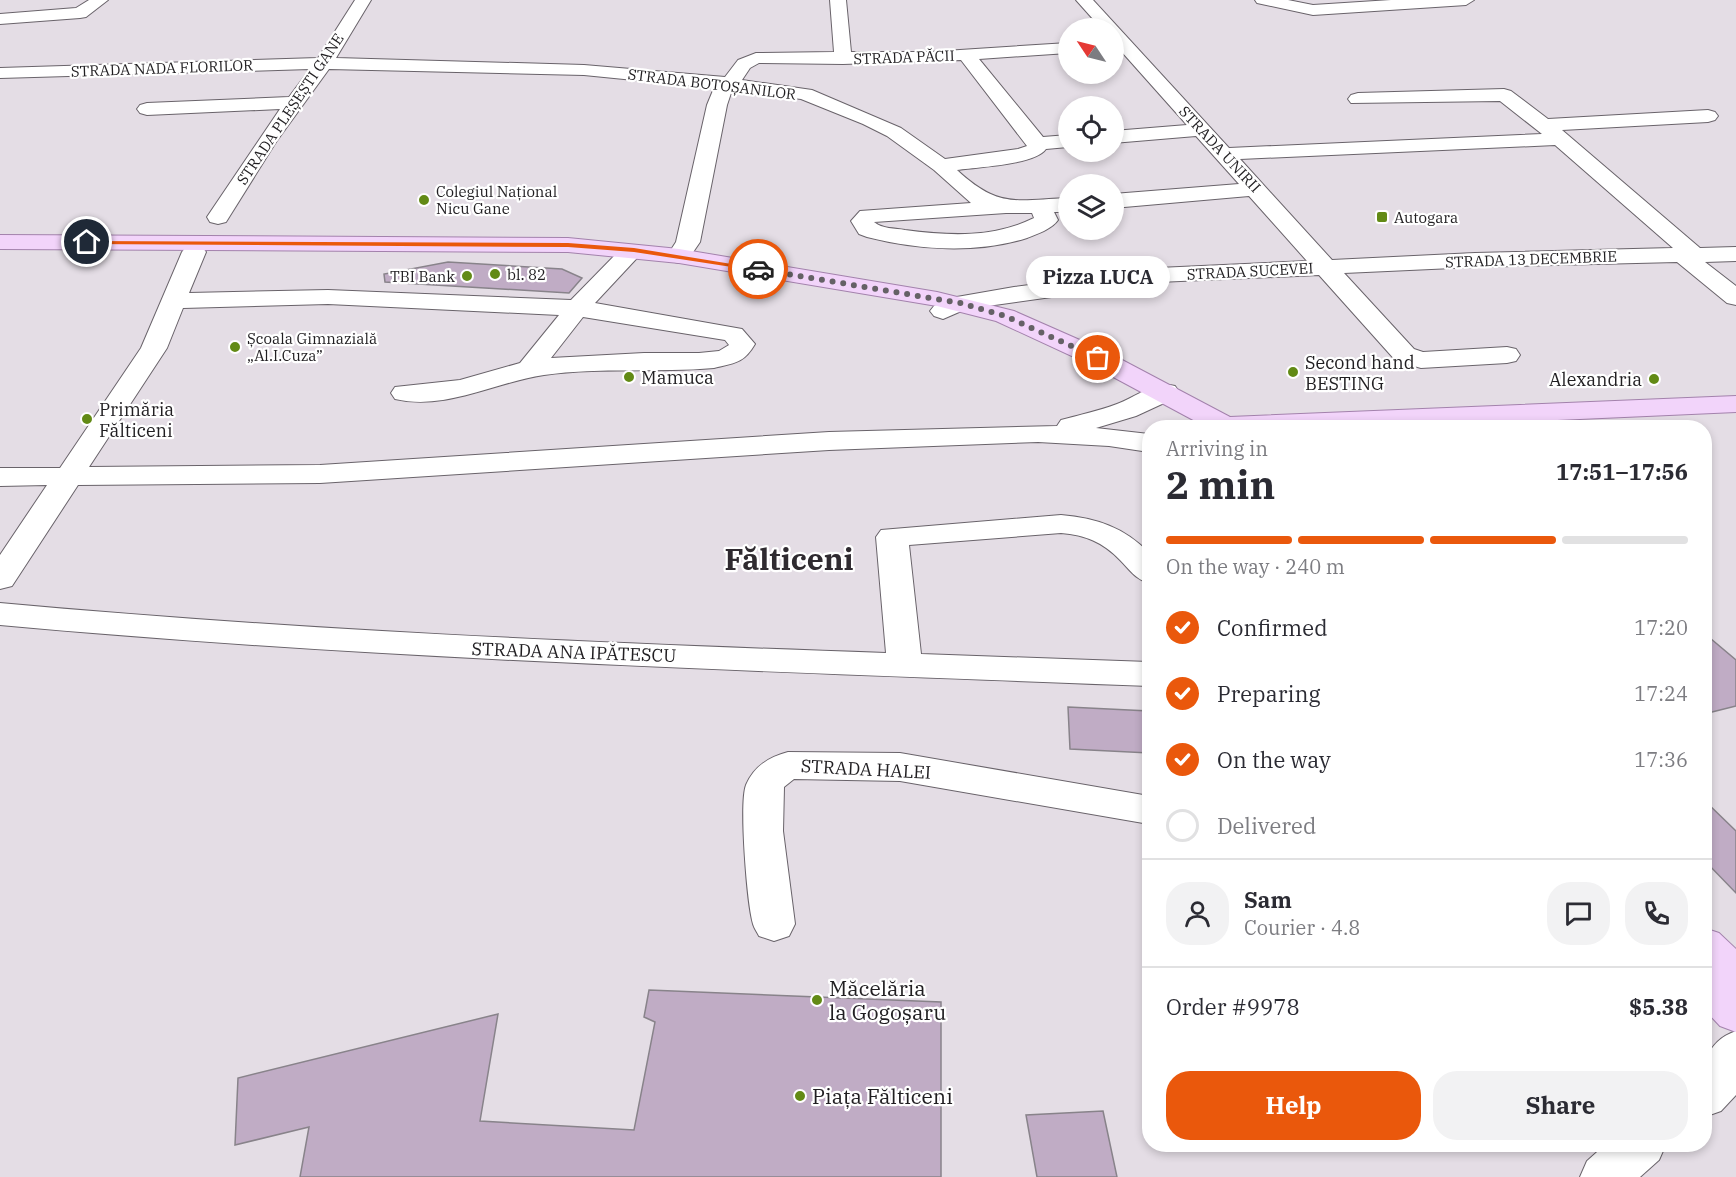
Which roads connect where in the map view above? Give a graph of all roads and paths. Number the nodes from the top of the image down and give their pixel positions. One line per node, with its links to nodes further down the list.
1 (100, 0): 8 (street)
2 (363, 0): 14 (street, STRADA PLEȘEȘTI GANE)
3 (838, 0): 13 (street, STRADA PĂCII)
4 (1084, 0): 7 (street)
5 (1263, 0): 6 (street)
6 (1466, 0)
7 (1101, 18)
8 (8, 19): 9 (street)
9 (0, 32)
10 (1124, 48): 21 (street, STRADA UNIRII)
11 (1058, 49): 12 (street, STRADA PĂCII)
12 (966, 55): 13 (street, STRADA PĂCII); 25 (street, STRADA PĂCII)
13 (843, 59): 16 (street, STRADA PĂCII)
14 (324, 63): 15 (street, STRADA NADA FLORILOR); 16 (street, STRADA BOTOȘANILOR); 18 (street, STRADA PLEȘEȘTI GANE)
15 (0, 73)
16 (727, 84): 27 (street, STRADA BOTOȘANILOR); 40 (street)
17 (1358, 99): 22 (street)
18 (295, 103): 19 (street); 33 (street, STRADA PLEȘEȘTI GANE)
19 (147, 109)
20 (1708, 116): 22 (street)
21 (1201, 130): 23 (street); 26 (street, STRADA UNIRII)
22 (1552, 132): 26 (street); 39 (street)
23 (1124, 137)
24 (1058, 142): 25 (street)
25 (1038, 144): 27 (street)
26 (1223, 154): 28 (street, STRADA UNIRII)
27 (941, 166): 31 (street, STRADA BOTOȘANILOR)
28 (1256, 189): 29 (street); 42 (street, STRADA UNIRII)
29 (1124, 200)
30 (1058, 206): 32 (street, STRADA BOTOȘANILOR)
31 (1008, 207): 32 (street, STRADA BOTOȘANILOR); 32 (street)
32 (1040, 207)
33 (218, 217)
34 (0, 242): 35 (main road, STRADA SUCEVEI)
35 (82, 248): 36 (main road, STRADA SUCEVEI); 37 (main road, STRADA SUCEVEI); 40 (main road, STRADA SUCEVEI)
36 (194, 252): 41 (main road, STRADA SUCEVEI); 44 (street)
37 (0, 253)
38 (1736, 254): 39 (street, STRADA 13 DECEMBRIE)
39 (1688, 255): 42 (street, STRADA 13 DECEMBRIE); 43 (street)
40 (679, 256): 45 (main road, STRADA SUCEVEI)
41 (625, 258): 45 (main road, STRADA SUCEVEI); 46 (street)
42 (1326, 267): 45 (street, STRADA SUCEVEI); 47 (street, STRADA UNIRII)
43 (1736, 298)
44 (174, 301): 46 (street); 56 (street)
45 (951, 307): 50 (main road)
46 (577, 308): 48 (street); 48 (street)
47 (1507, 356)
48 (529, 369): 49 (street)
49 (405, 393)
50 (1159, 395): 52 (main road); 54 (street)
51 (1736, 404): 53 (main road)
52 (1205, 420)
53 (1358, 420)
54 (1038, 433): 55 (street); 56 (street)
55 (1142, 441)
56 (71, 476): 57 (street); 59 (street)
57 (0, 477)
58 (1142, 564): 61 (street)
59 (0, 579)
60 (0, 614): 61 (street, STRADA ANA IPĂTESCU)
61 (904, 663): 62 (street, STRADA ANA IPĂTESCU)
62 (1142, 674)
63 (1142, 809): 64 (street, STRADA HALEI)
64 (774, 924)
65 (1712, 953): 66 (main road)
66 (1736, 977)
67 (1712, 988): 68 (main road)
68 (1736, 1013)
69 (1736, 1051): 70 (street)
70 (1712, 1089)
71 (1633, 1152): 72 (street)
72 (1605, 1177)

